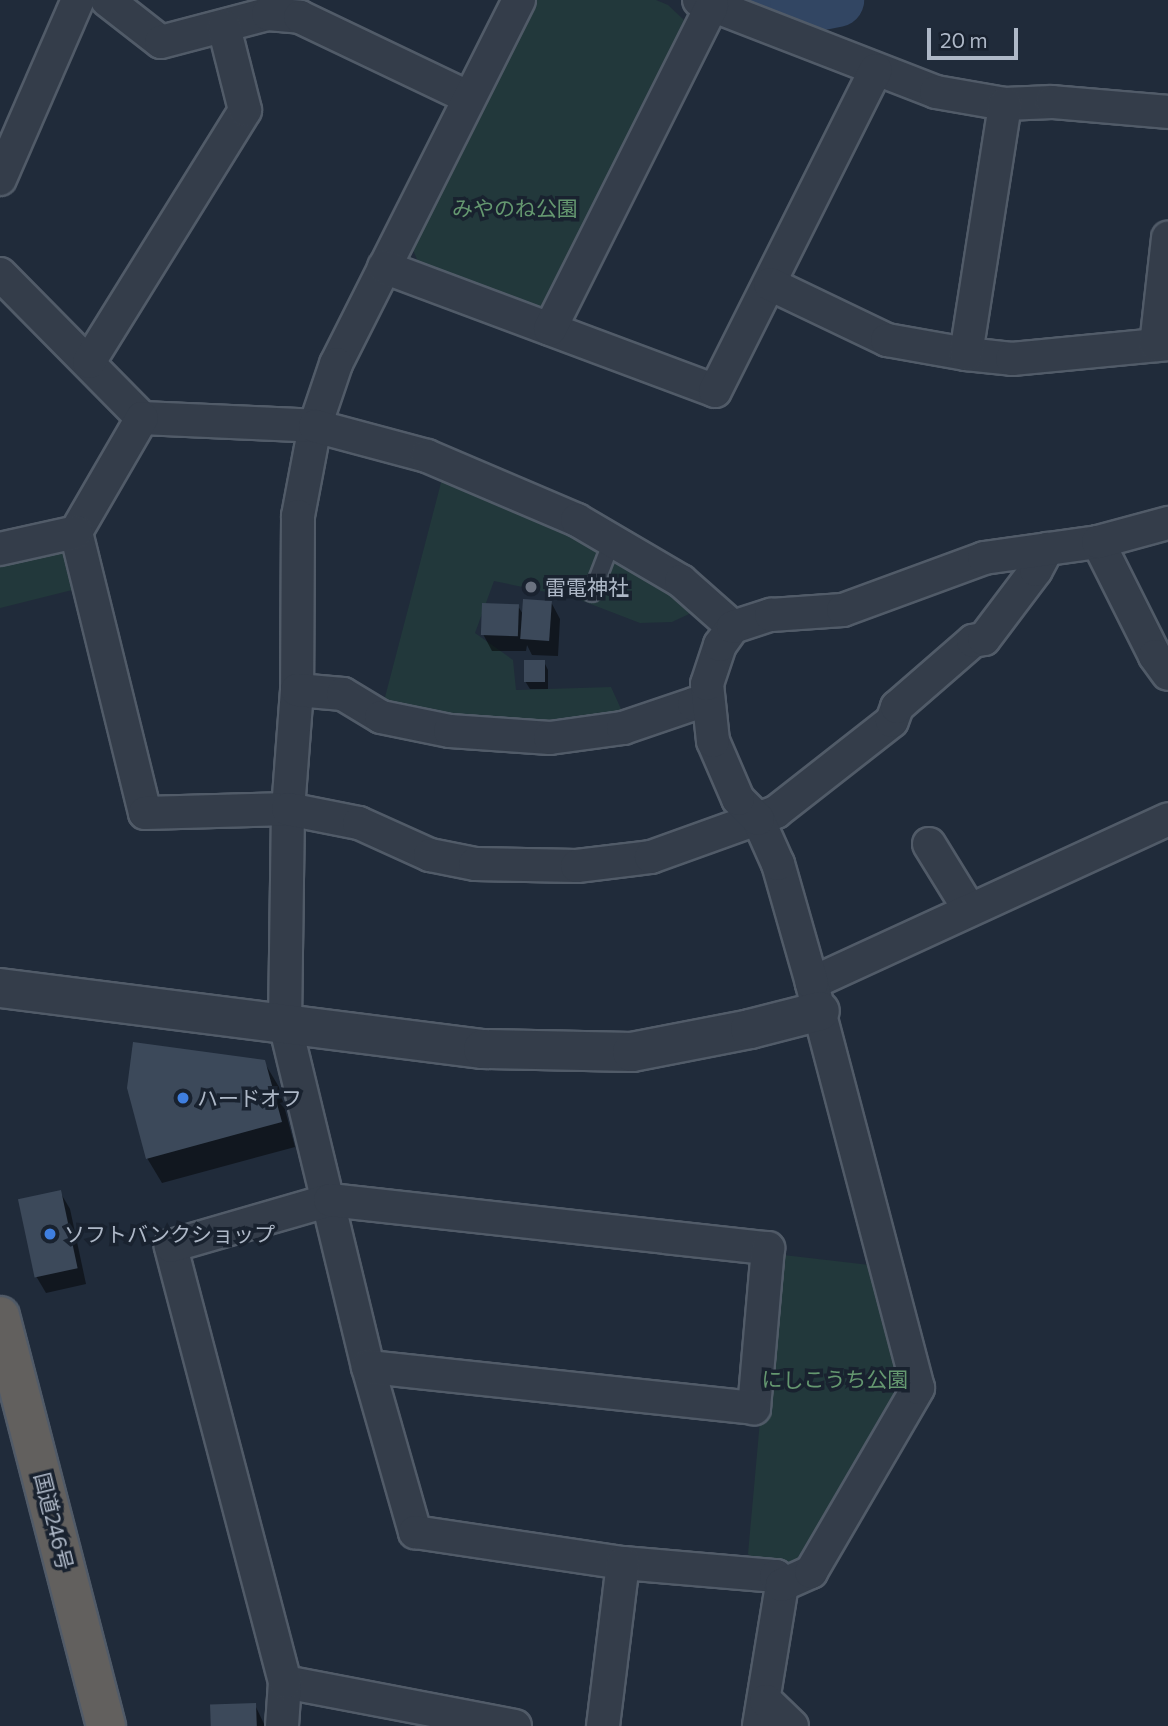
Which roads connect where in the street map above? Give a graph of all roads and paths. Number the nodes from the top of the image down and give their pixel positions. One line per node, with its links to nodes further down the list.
1 (78, 0): 10 (street)
2 (107, 0): 5 (street)
3 (519, 0): 7 (street)
4 (705, 2): 6 (street); 15 (street)
5 (224, 27): 7 (street); 18 (street)
6 (876, 70): 8 (street); 14 (street)
7 (468, 97): 12 (street)
8 (1005, 104): 9 (street); 17 (street)
9 (1168, 112)
10 (0, 179)
11 (1168, 238): 16 (street)
12 (384, 267): 15 (street); 20 (street)
13 (0, 274): 18 (street)
14 (769, 284): 15 (street); 17 (street)
15 (550, 329)
16 (1162, 344): 17 (street)
17 (965, 354)
18 (89, 362): 19 (street)
19 (142, 418): 20 (street); 22 (street)
20 (315, 426): 23 (street); 30 (street)
21 (1168, 523): 24 (street)
22 (76, 531): 25 (street); 32 (street)
23 (612, 541): 27 (lane); 28 (street)
24 (1098, 542): 26 (street); 29 (street)
25 (0, 549)
26 (1047, 549): 28 (street); 33 (street)
27 (592, 593)
28 (733, 627): 31 (street)
29 (1168, 674)
30 (296, 690): 31 (street); 32 (street)
31 (709, 706): 33 (street)
32 (288, 809): 33 (street); 39 (street)
33 (758, 819): 38 (street)
34 (1168, 819): 36 (street)
35 (929, 844): 36 (street)
36 (968, 909): 38 (street)
37 (0, 988): 39 (street)
38 (816, 997): 39 (street); 45 (street)
39 (285, 1024): 40 (street)
40 (330, 1200): 42 (street); 42 (street); 46 (street)
41 (0, 1316): 43 (highway, 国道246号)
42 (368, 1367): 44 (street)
43 (12, 1404): 48 (highway, 国道246号)
44 (623, 1563): 45 (street); 51 (street)
45 (782, 1585): 47 (street)
46 (285, 1682): 49 (street); 50 (street)
47 (763, 1713): 52 (street)
48 (106, 1726)
49 (282, 1726)
50 (515, 1726)
51 (603, 1726)
52 (792, 1726)

